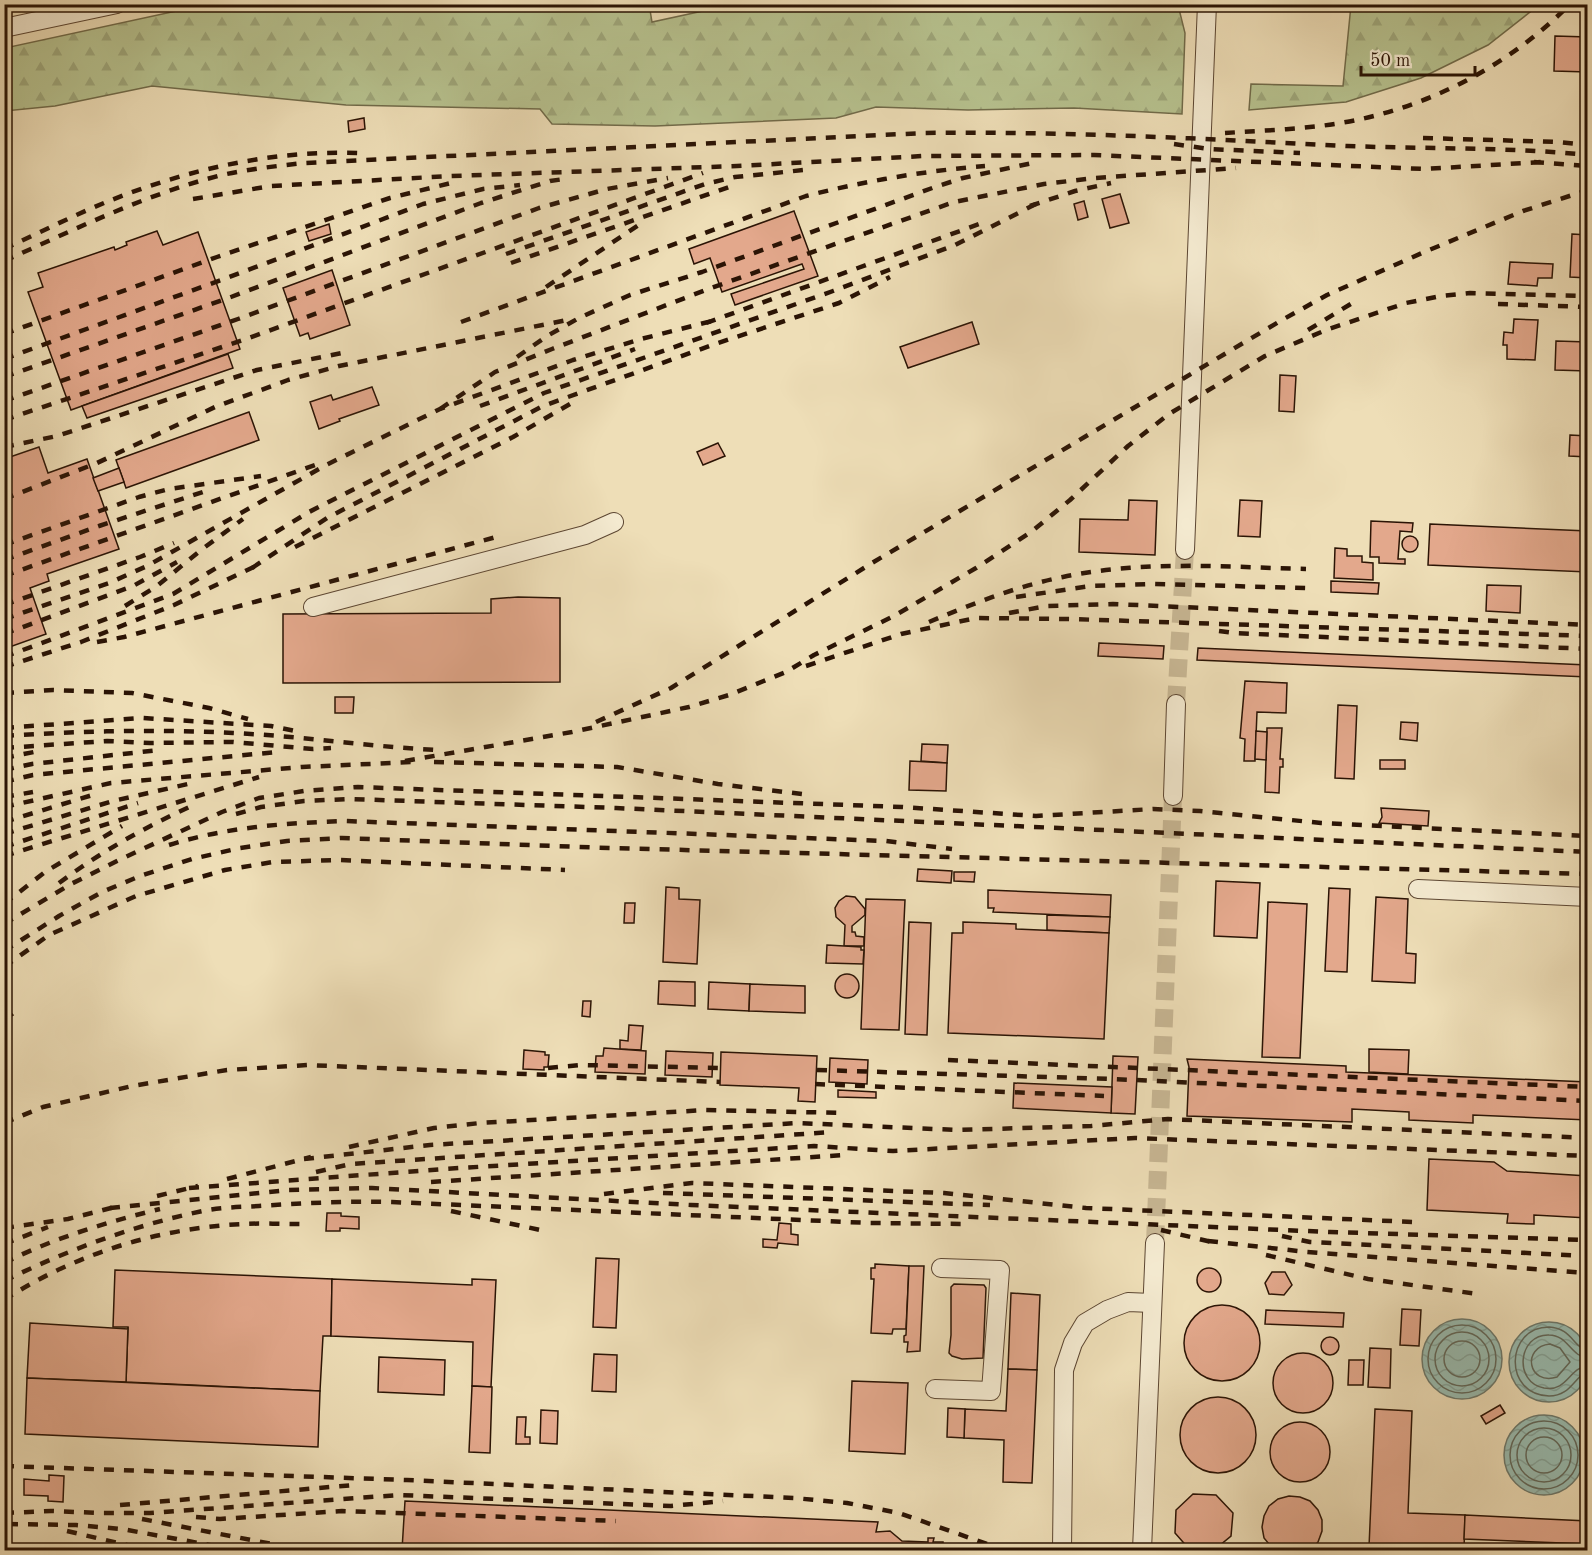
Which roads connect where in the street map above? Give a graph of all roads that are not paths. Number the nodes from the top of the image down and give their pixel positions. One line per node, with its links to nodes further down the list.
1 (117, 4): 3 (street)
2 (1207, 4): 5 (street)
3 (4, 28)
4 (614, 522): 6 (street)
5 (1185, 550)
6 (313, 608)
7 (1176, 704): 8 (street)
8 (1173, 796)
9 (1418, 889): 10 (street)
10 (1587, 897)
11 (1155, 1243): 13 (street)
12 (941, 1268): 14 (street)
13 (1152, 1303): 15 (street); 16 (street)
14 (935, 1389)
15 (1062, 1551)
16 (1142, 1551)

